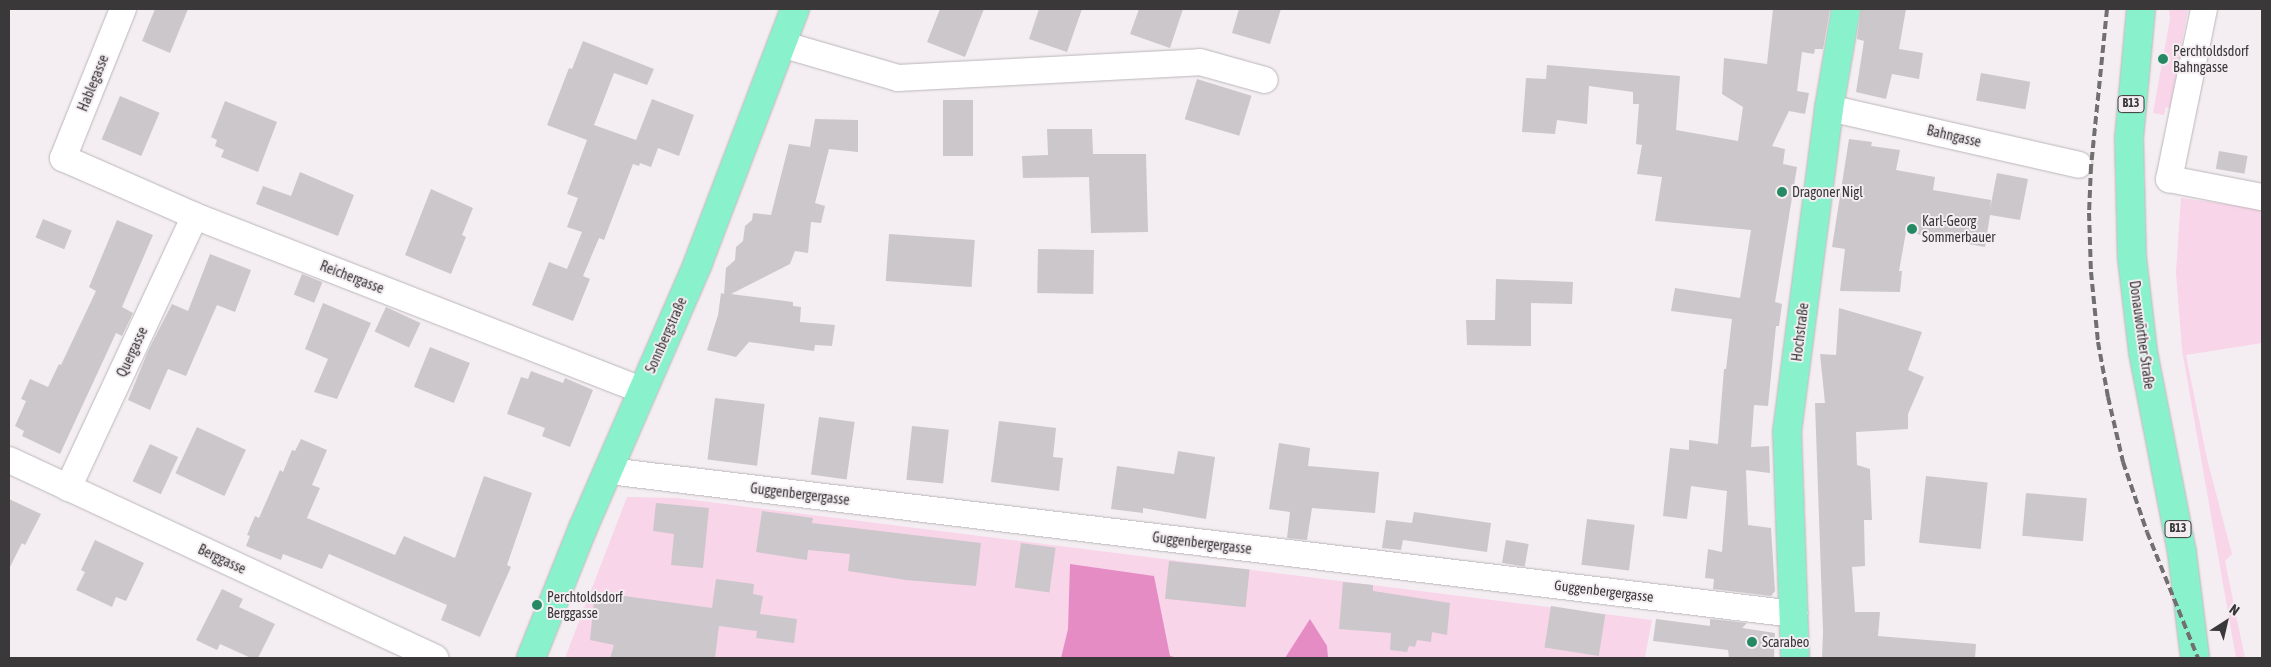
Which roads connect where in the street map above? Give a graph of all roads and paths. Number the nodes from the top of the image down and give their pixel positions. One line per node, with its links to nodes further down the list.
1 (123, 9): 9 (street, Hablegasse)
2 (795, 9): 6 (main road, Sonnbergstraße)
3 (1846, 9): 8 (main road, Hochstraße)
4 (2141, 9): 21 (main road, Donauwörther Straße / B13)
5 (2204, 9): 11 (street)
6 (781, 44): 7 (street); 13 (main road, Sonnbergstraße)
7 (1265, 80)
8 (1830, 108): 10 (street, Bahngasse); 17 (main road, Hochstraße)
9 (63, 158): 12 (street, Reichergasse)
10 (2079, 165)
11 (2262, 197)
12 (195, 216): 13 (street, Reichergasse); 16 (street, Quergasse)
13 (642, 390): 15 (main road, Sonnbergstraße)
14 (9, 460): 16 (street, Berggasse)
15 (609, 471): 17 (street, Guggenbergergasse); 19 (main road, Sonnbergstraße)
16 (68, 488): 18 (street, Berggasse)
17 (1794, 614): 20 (main road, Hochstraße)
18 (435, 658)
19 (531, 658)
20 (1795, 658)
21 (2195, 658)

